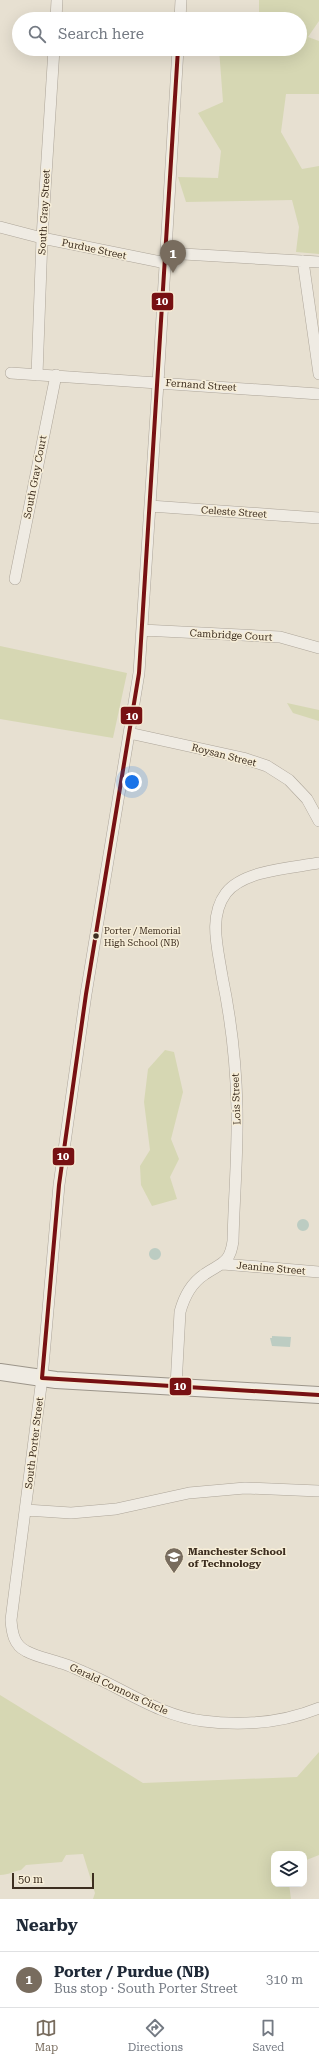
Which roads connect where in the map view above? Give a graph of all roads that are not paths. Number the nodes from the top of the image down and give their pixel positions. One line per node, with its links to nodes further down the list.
1 (57, 0): 3 (street)
2 (181, 0): 4 (street)
3 (56, 12)
4 (180, 12)
5 (54, 56): 8 (street, South Gray Street)
6 (178, 56): 9 (street, South Porter Street)
7 (0, 227): 8 (street, Purdue Street)
8 (42, 238): 9 (street, Purdue Street); 13 (street, South Gray Street)
9 (166, 258): 10 (street, Purdue Street); 16 (street, South Porter Street)
10 (303, 261): 11 (street, Purdue Street); 14 (street)
11 (319, 262)
12 (11, 373): 13 (street, Fernand Street)
13 (37, 374): 15 (street, Fernand Street)
14 (319, 374)
15 (56, 375): 16 (street, Fernand Street); 20 (street, South Gray Court)
16 (158, 382): 17 (street, Fernand Street); 18 (street, South Porter Street)
17 (319, 394)
18 (150, 506): 19 (street, Celeste Street); 21 (street, South Porter Street)
19 (319, 518)
20 (15, 579)
21 (142, 630): 22 (street, Cambridge Court); 23 (street, South Porter Street)
22 (319, 648)
23 (129, 733): 24 (street, Roysan Street); 29 (street, South Porter Street)
24 (319, 821)
25 (319, 863): 26 (street, Lois Street)
26 (224, 1264): 27 (street, Jeanine Street); 30 (street)
27 (319, 1272)
28 (0, 1372): 29 (street)
29 (42, 1378): 30 (street); 33 (street, South Porter Street)
30 (176, 1386): 31 (street)
31 (319, 1396)
32 (319, 1491): 33 (street)
33 (26, 1510): 34 (street, South Porter Street)
34 (11, 1620): 35 (street, Gerald Connors Circle)
35 (319, 1708)

